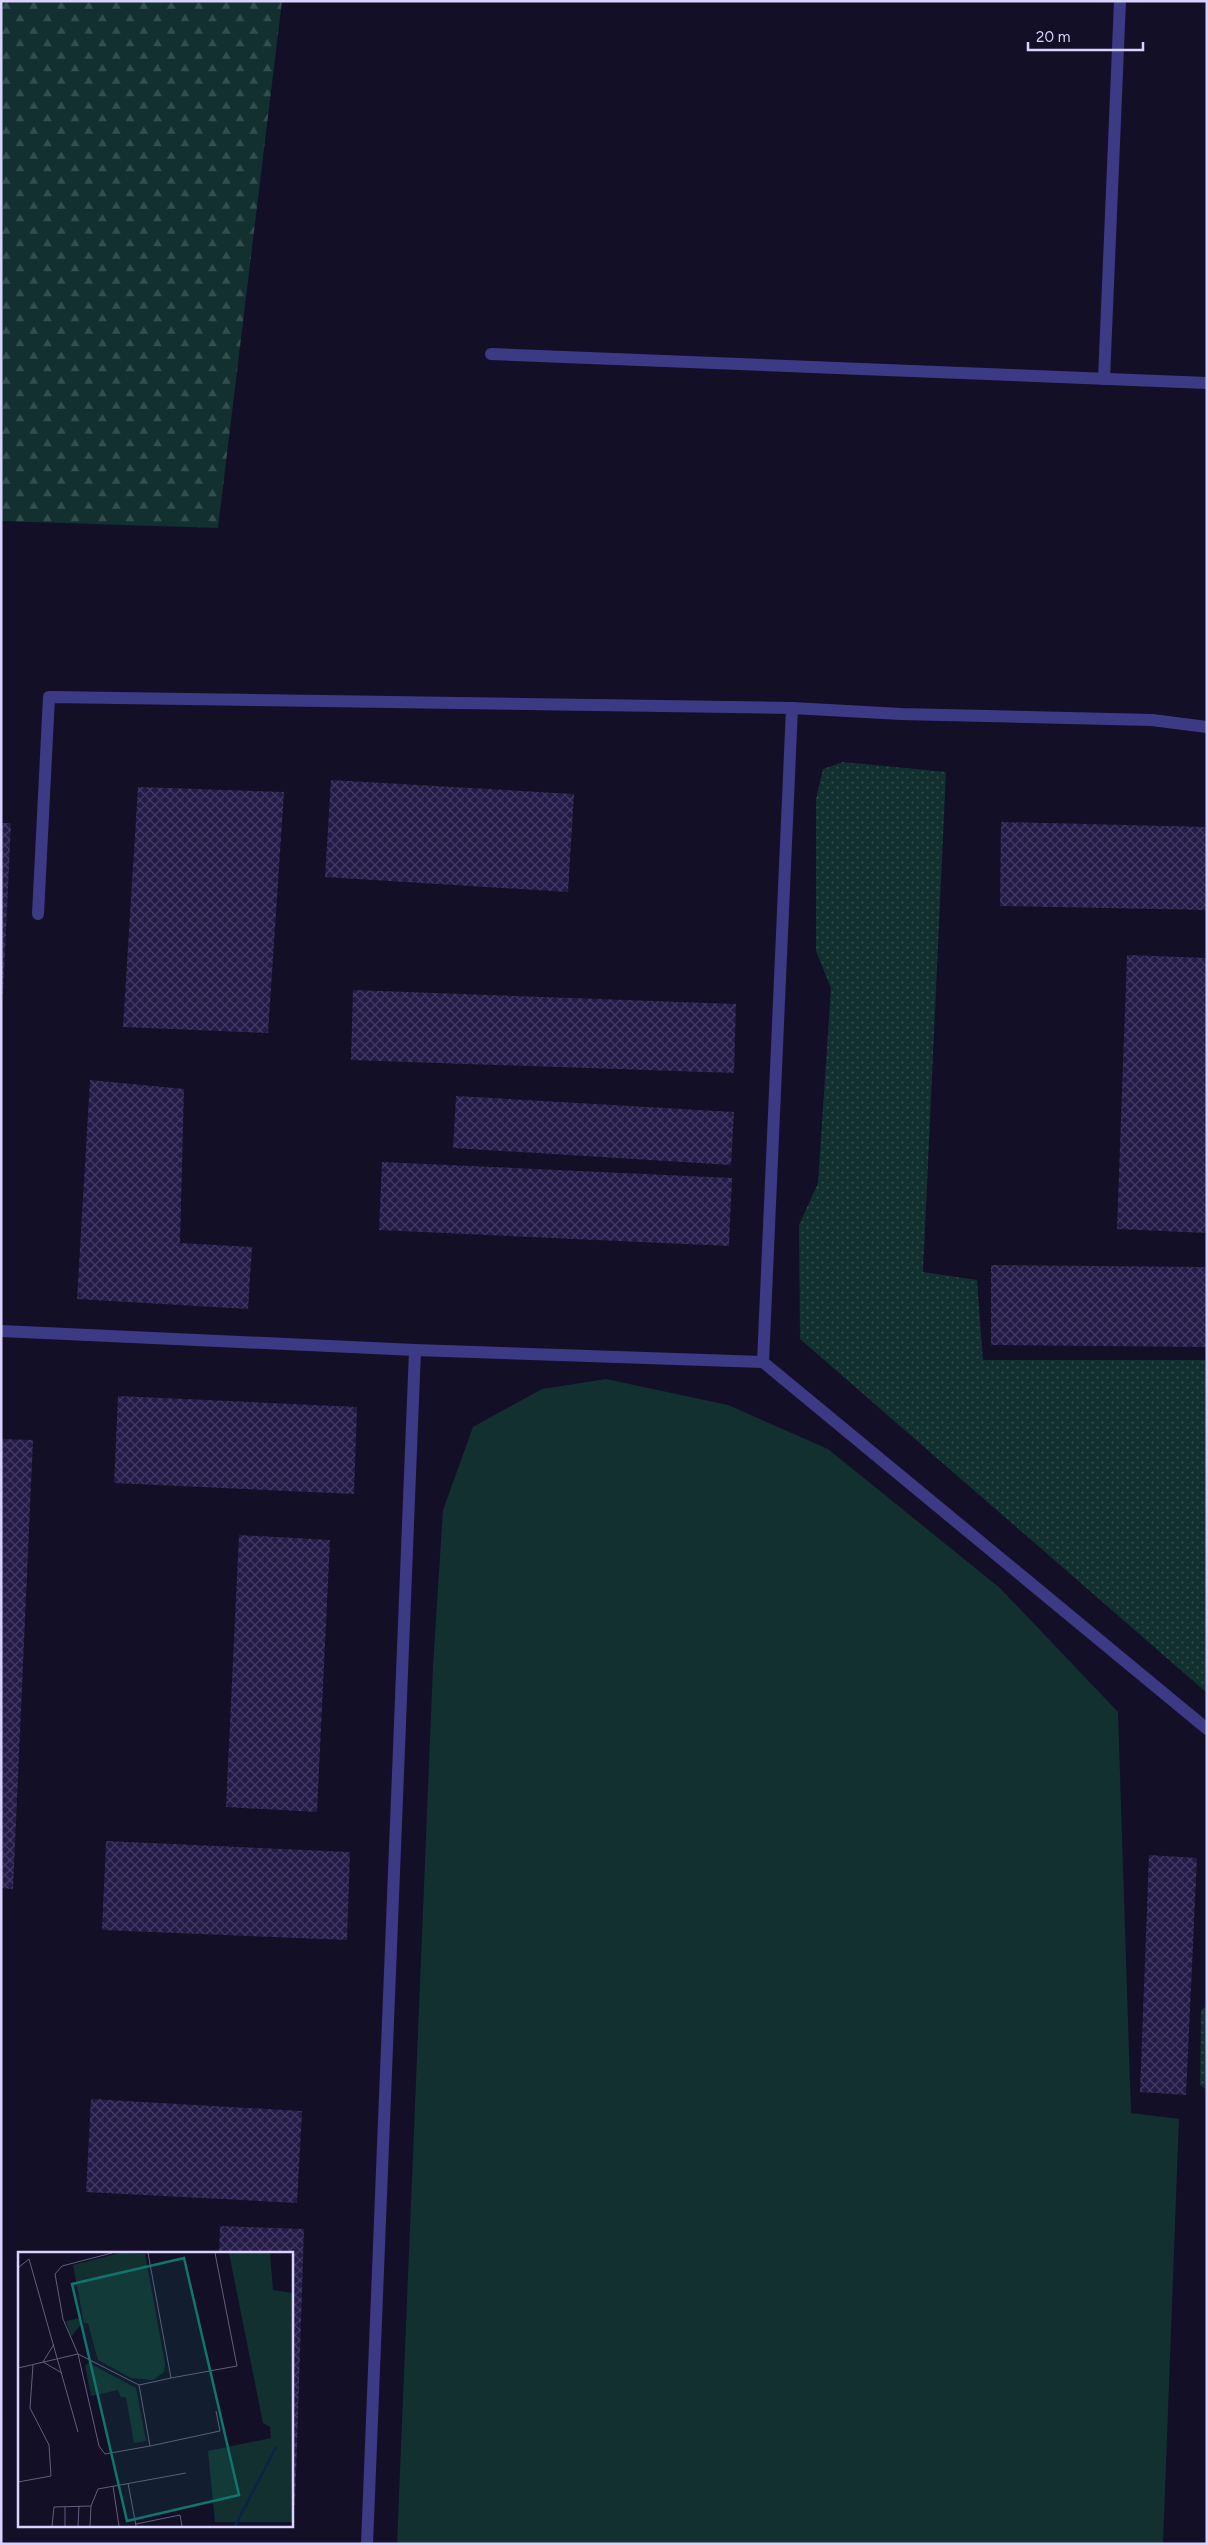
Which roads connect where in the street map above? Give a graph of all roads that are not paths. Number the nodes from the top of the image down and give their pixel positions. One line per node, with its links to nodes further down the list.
1 (1120, 1): 3 (lane)
2 (491, 354): 3 (lane)
3 (1104, 379): 4 (lane)
4 (1207, 383)
5 (792, 708): 6 (lane); 7 (lane); 10 (lane)
6 (1207, 727)
7 (38, 914)
8 (1, 1330): 9 (lane)
9 (415, 1350): 10 (lane); 12 (lane)
10 (763, 1362): 11 (lane)
11 (1207, 1729)
12 (367, 2544)

